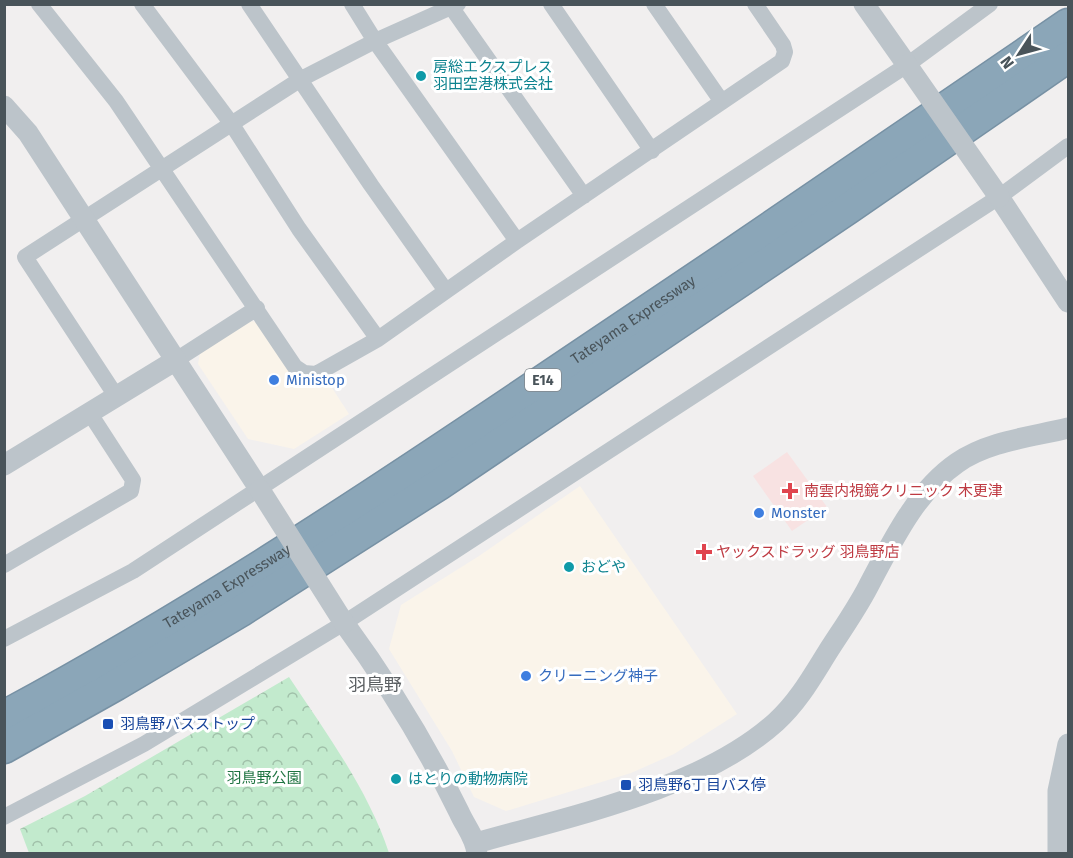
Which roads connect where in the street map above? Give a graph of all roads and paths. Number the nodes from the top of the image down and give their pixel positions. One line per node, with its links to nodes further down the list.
1 (39, 4): 21 (street)
2 (142, 4): 18 (street)
3 (249, 4): 15 (street)
4 (352, 4): 12 (street)
5 (552, 4): 20 (street)
6 (654, 4): 16 (street)
7 (755, 4): 16 (street)
8 (864, 4): 14 (street)
9 (990, 4): 14 (street)
10 (453, 6): 12 (street); 22 (street)
11 (1068, 24): 39 (highway, Tateyama Expressway / E14)
12 (375, 41): 15 (street); 25 (street)
13 (1068, 57): 41 (highway, Tateyama Expressway / E14)
14 (907, 65): 23 (street, bridge); 35 (street)
15 (301, 79): 18 (street); 26 (street)
16 (722, 102): 20 (street)
17 (4, 106): 24 (street)
18 (231, 123): 21 (street); 29 (street)
19 (1068, 146): 23 (street)
20 (652, 151): 22 (street)
21 (162, 169): 24 (street); 28 (street)
22 (584, 196): 25 (street)
23 (999, 197): 27 (street); 37 (street)
24 (84, 218): 30 (street); 31 (street)
25 (517, 241): 26 (street)
26 (446, 291): 29 (street)
27 (1068, 302)
28 (256, 308): 29 (street); 30 (street)
29 (378, 339)
30 (176, 360): 31 (street); 35 (street)
31 (116, 396): 32 (street)
32 (89, 412): 34 (street); 36 (street)
33 (1068, 428): 44 (street)
34 (4, 465)
35 (260, 490): 37 (street, bridge); 38 (street)
36 (4, 565)
37 (344, 622): 42 (street); 44 (street)
38 (4, 639)
39 (4, 716)
40 (1068, 744): 43 (street)
41 (4, 748)
42 (4, 818)
43 (1063, 824): 45 (street)
44 (477, 848)
45 (1058, 854)

